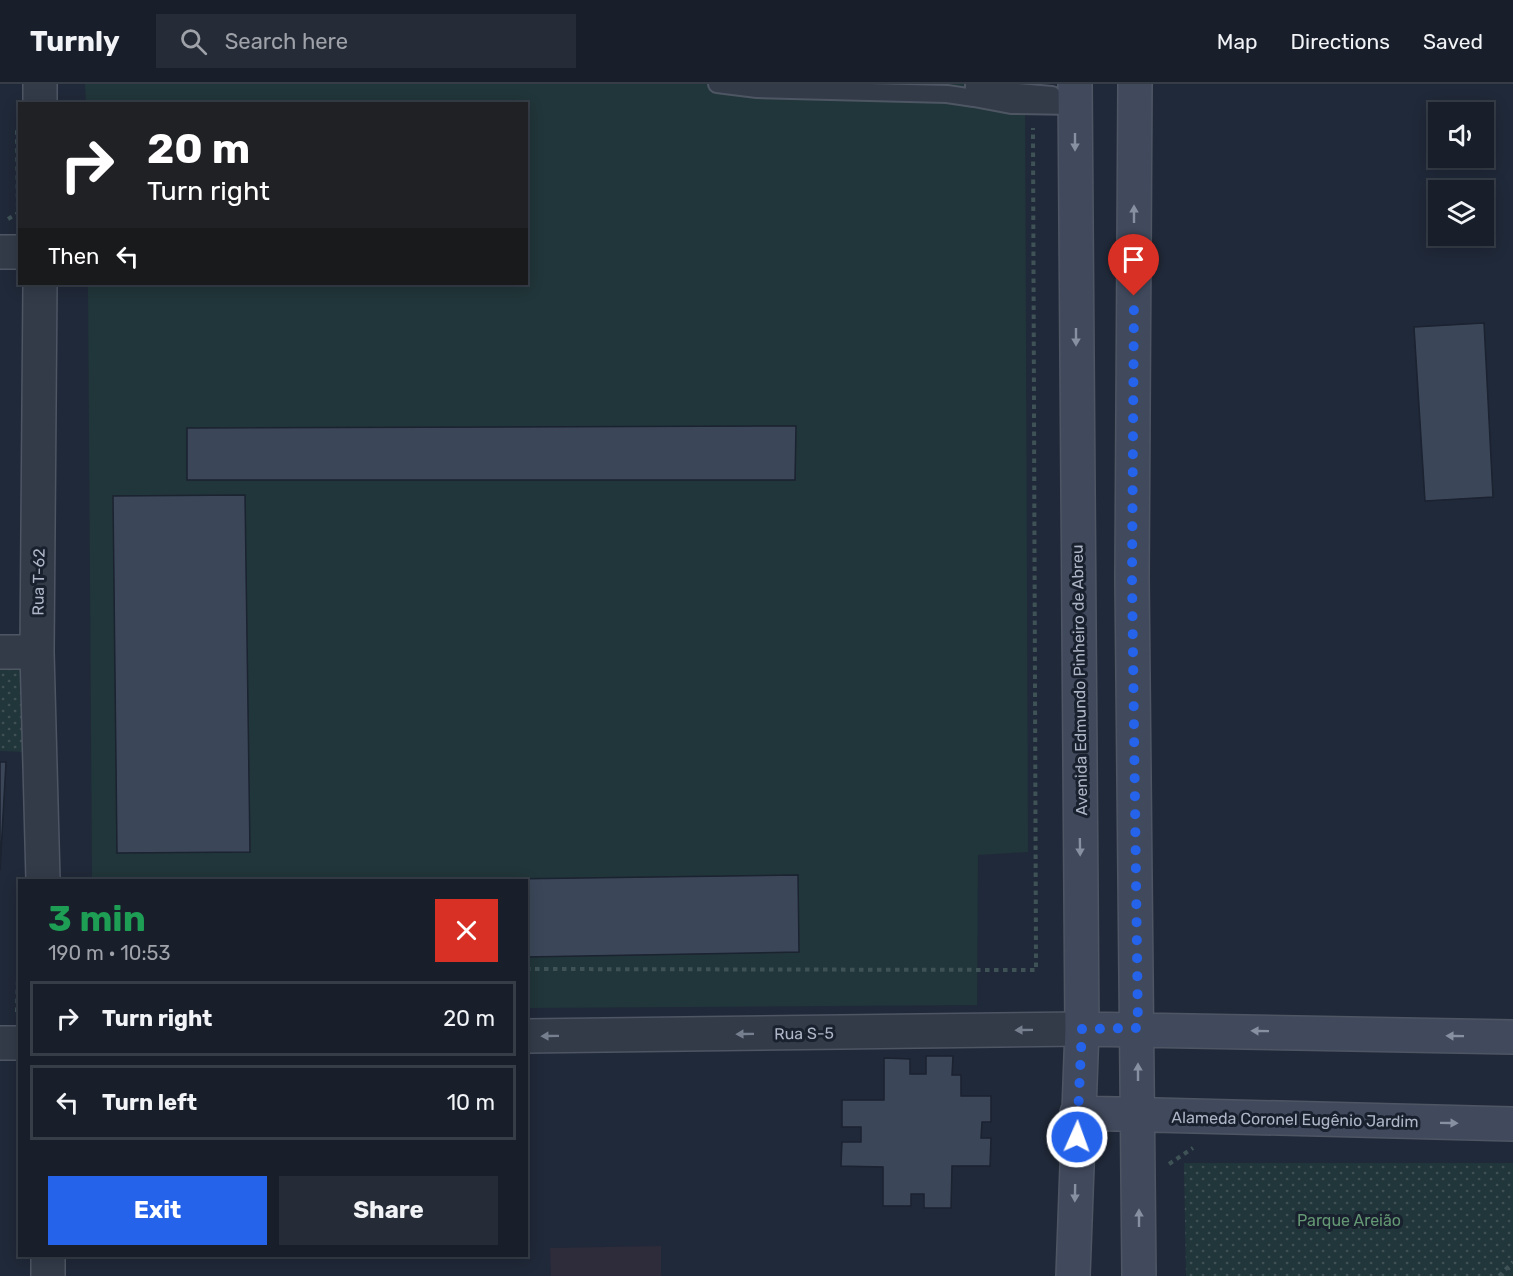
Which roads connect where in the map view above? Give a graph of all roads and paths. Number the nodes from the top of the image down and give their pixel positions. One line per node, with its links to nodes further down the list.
1 (40, 84): 6 (street)
2 (717, 84): 4 (lane)
3 (1135, 84): 17 (main road, one-way to 3)
4 (975, 89): 5 (lane); 7 (lane)
5 (1075, 95): 7 (lane); 18 (main road, Avenida Edmundo Pinheiro de Abreu, one-way to 18)
6 (32, 102)
7 (1033, 106): 16 (path)
8 (18, 213): 9 (path)
9 (0, 225)
10 (0, 252): 11 (street)
11 (18, 252)
12 (40, 285): 14 (street, Rua T-62)
13 (0, 652): 14 (street)
14 (37, 652): 15 (street, Rua T-62)
15 (43, 879)
16 (528, 969)
17 (1138, 1028): 18 (main road); 21 (main road, one-way to 17); 24 (main road, one-way to 17)
18 (1082, 1029): 20 (street, Rua S-5, one-way to 20); 23 (main road, Avenida Edmundo Pinheiro de Abreu)
19 (18, 1030): 22 (street)
20 (528, 1036)
21 (1513, 1037)
22 (0, 1044)
23 (1077, 1113): 24 (main road, Alameda Coronel Eugênio Jardim); 31 (main road, Avenida Edmundo Pinheiro de Abreu, one-way to 31)
24 (1139, 1116): 25 (main road, Alameda Coronel Eugênio Jardim, one-way to 25); 32 (main road, one-way to 24)
25 (1513, 1124)
26 (1200, 1143): 27 (path)
27 (1166, 1166)
28 (48, 1257): 30 (street)
29 (1513, 1262): 33 (path)
30 (48, 1276)
31 (1073, 1276)
32 (1139, 1276)
33 (1499, 1276)

